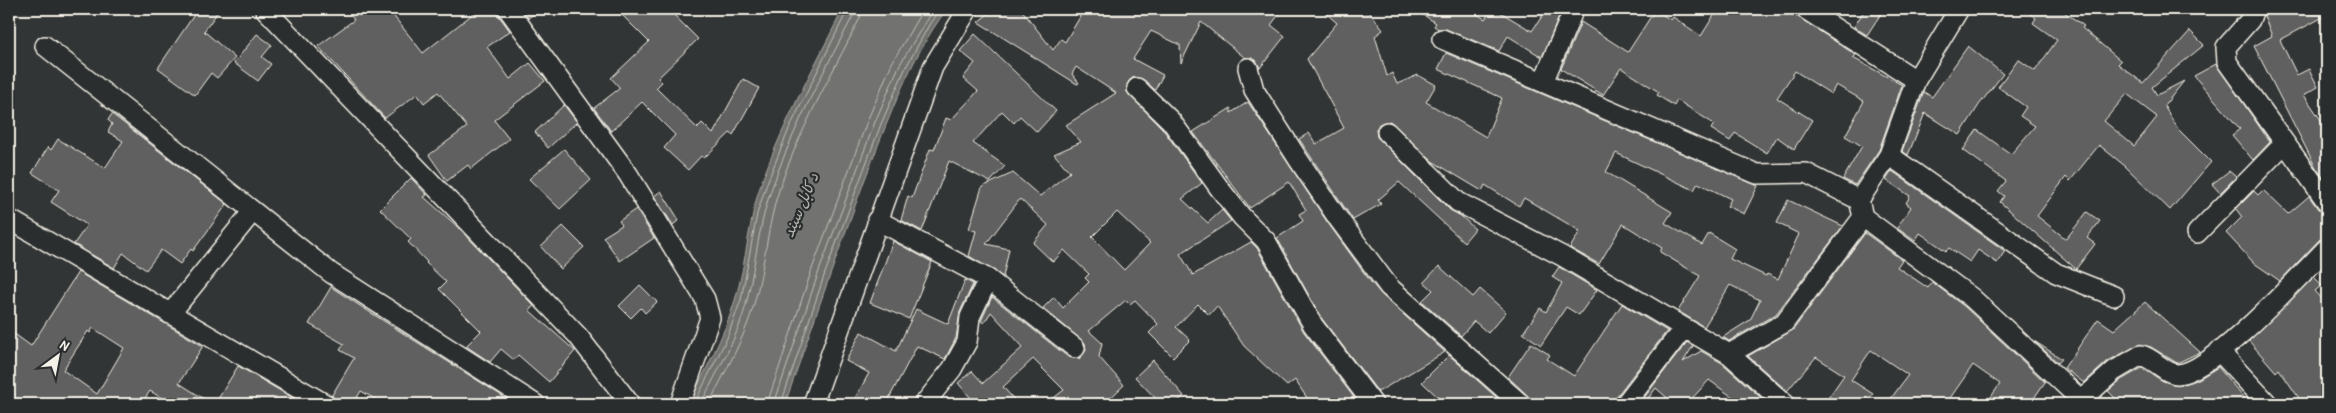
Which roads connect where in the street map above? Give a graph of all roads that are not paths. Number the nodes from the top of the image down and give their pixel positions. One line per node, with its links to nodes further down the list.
1 (265, 9): 34 (street)
2 (508, 9): 35 (street)
3 (968, 9): 21 (street)
4 (1574, 9): 12 (street)
5 (1805, 9): 11 (street)
6 (1959, 9): 11 (street)
7 (2254, 9): 15 (street)
8 (1442, 39): 12 (street)
9 (45, 46): 19 (street)
10 (1248, 68): 39 (street)
11 (1916, 80): 16 (street)
12 (1543, 82): 18 (street)
13 (1137, 88): 38 (street)
14 (1387, 132): 27 (street)
15 (2285, 143): 17 (street); 22 (street)
16 (1889, 155): 18 (street); 25 (street)
17 (2327, 202)
18 (1861, 208): 30 (street); 31 (street)
19 (253, 211): 26 (street); 33 (street)
20 (9, 219): 26 (street)
21 (877, 220): 24 (street); 36 (street)
22 (2197, 233)
23 (2327, 248): 29 (street)
24 (988, 279): 28 (street); 37 (street)
25 (2114, 296)
26 (170, 314): 32 (street)
27 (1683, 329): 30 (street); 40 (street)
28 (1075, 348)
29 (2219, 352): 31 (street); 42 (street)
30 (1729, 354): 41 (street)
31 (2078, 402)
32 (326, 404)
33 (534, 404)
34 (630, 404)
35 (680, 404)
36 (813, 404)
37 (924, 404)
38 (1373, 404)
39 (1520, 404)
40 (1625, 404)
41 (1785, 404)
42 (2268, 404)

